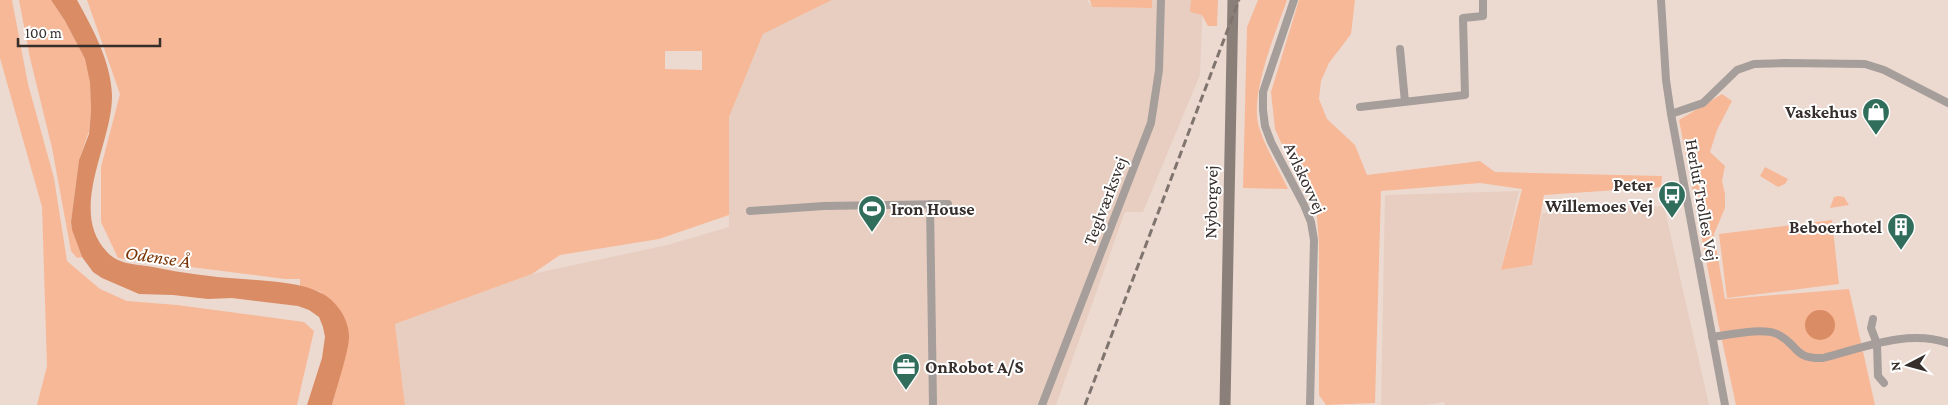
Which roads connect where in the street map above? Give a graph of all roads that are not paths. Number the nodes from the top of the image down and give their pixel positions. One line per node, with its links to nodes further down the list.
1 (1161, 0): 20 (street, Teglværksvej)
2 (1234, 0): 21 (main road, Nyborgvej)
3 (1294, 0): 22 (street, Avlskovvej)
4 (1483, 0): 7 (street)
5 (1661, 0): 10 (street, Herluf Trolles Vej)
6 (1400, 49): 7 (street)
7 (1404, 102): 9 (street)
8 (1948, 103): 10 (street)
9 (1360, 107)
10 (1671, 114): 15 (street, Herluf Trolles Vej)
11 (930, 204): 12 (street); 13 (street); 19 (street)
12 (948, 204)
13 (750, 211)
14 (1873, 319): 17 (street)
15 (1712, 337): 17 (street); 23 (street, Herluf Trolles Vej)
16 (1948, 343): 17 (street)
17 (1876, 344): 18 (street)
18 (1884, 383)
19 (933, 405)
20 (1042, 405)
21 (1224, 405)
22 (1310, 405)
23 (1725, 405)

